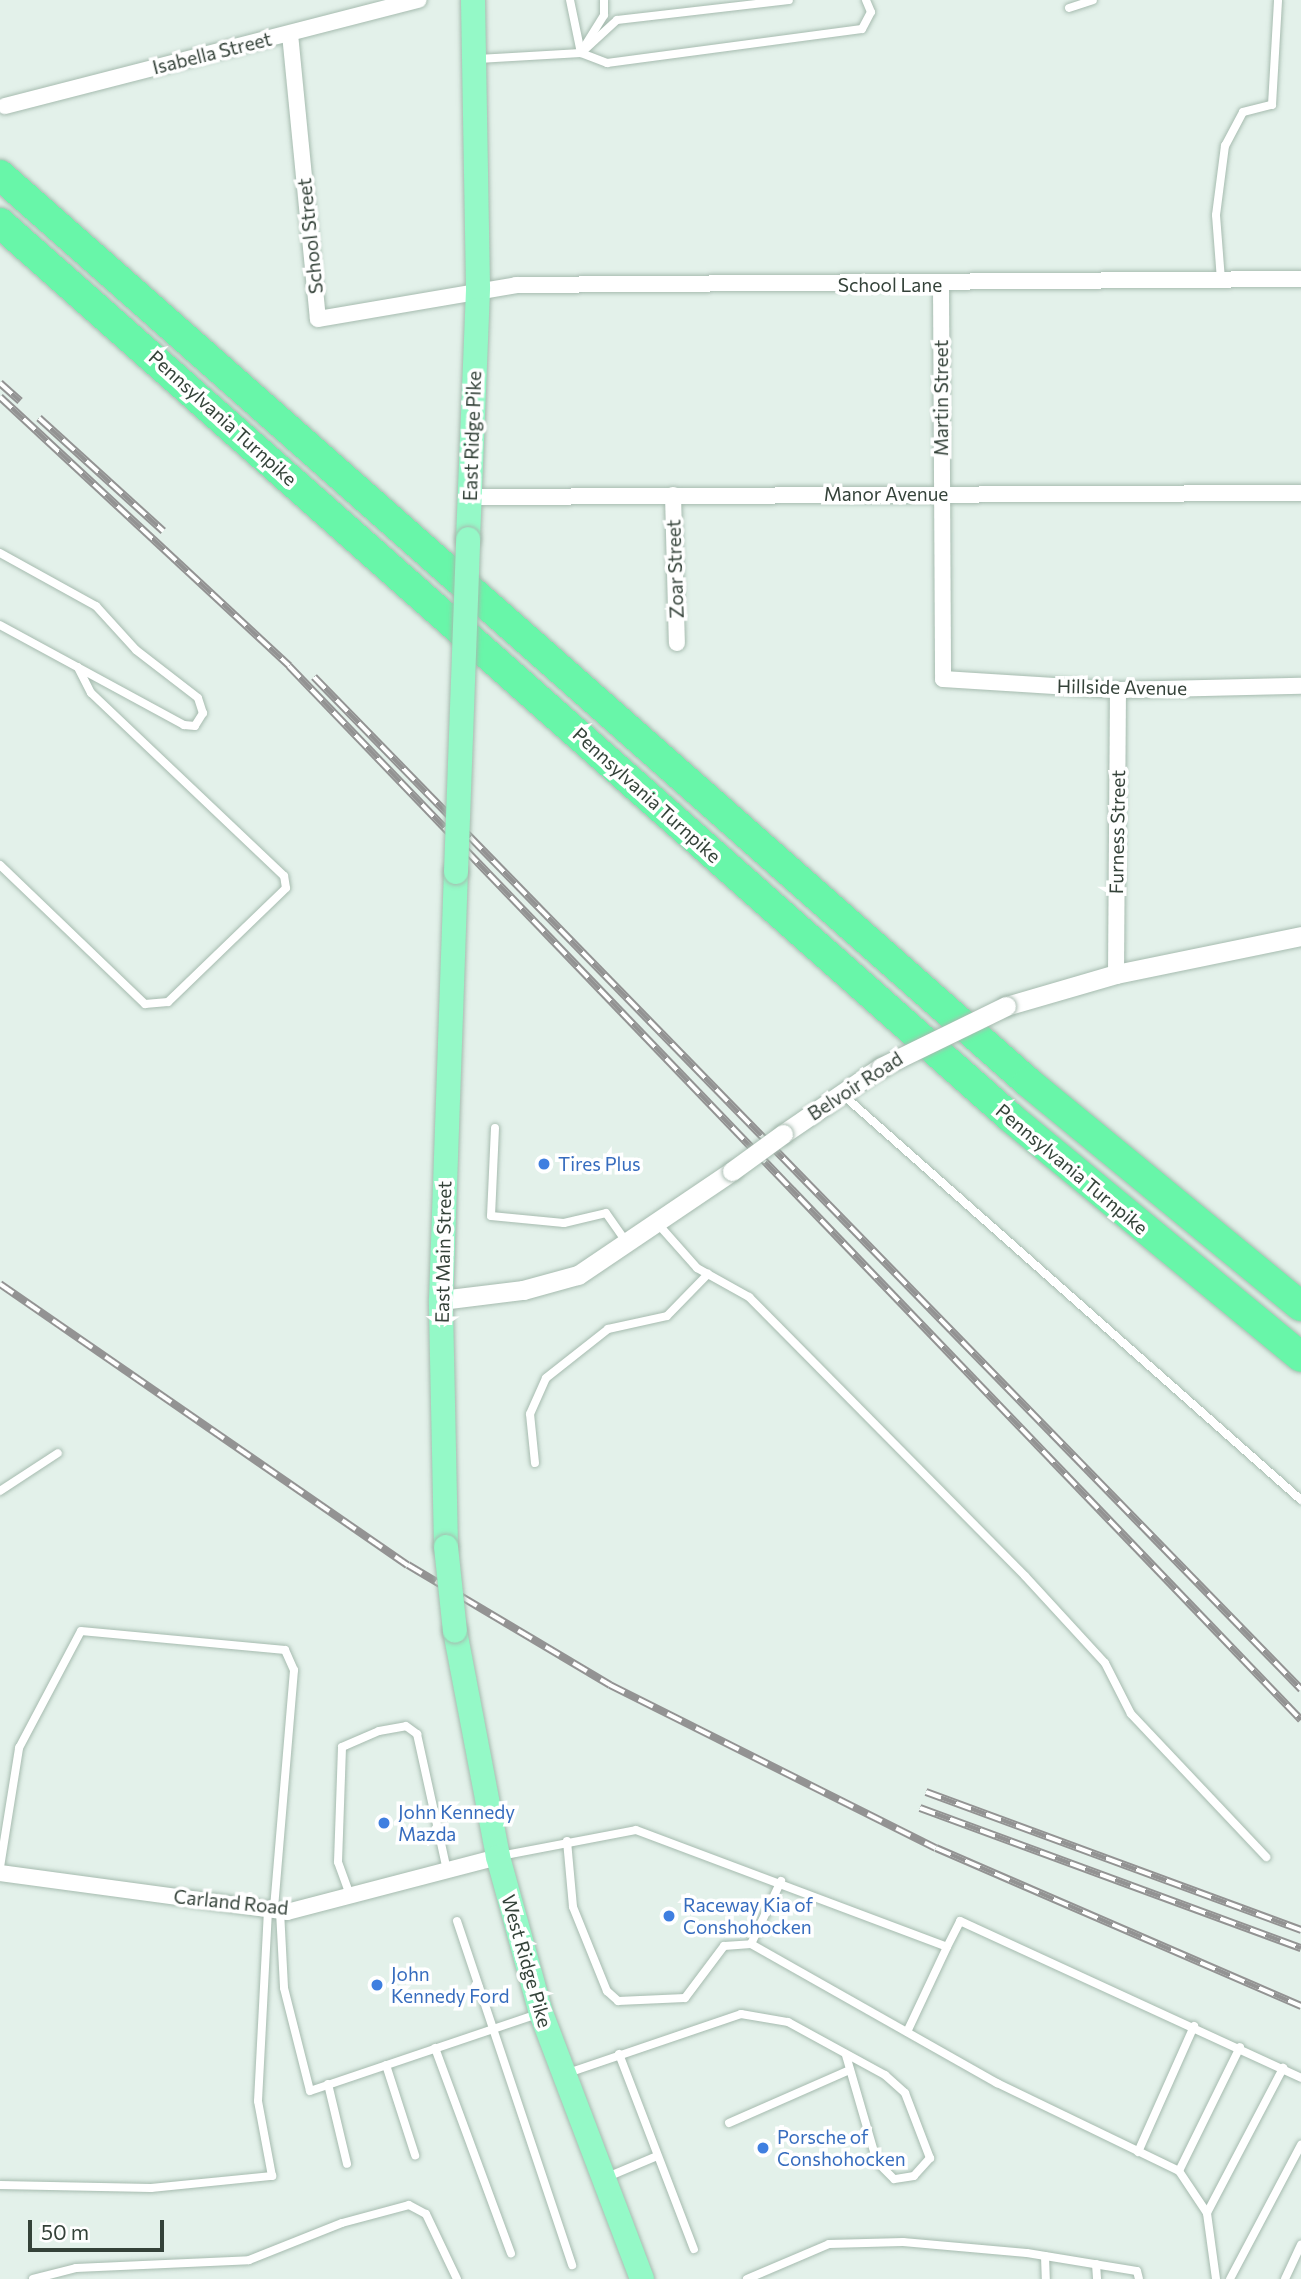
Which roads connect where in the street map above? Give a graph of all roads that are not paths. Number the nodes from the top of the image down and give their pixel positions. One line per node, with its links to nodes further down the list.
1 (419, 0): 10 (street, Isabella Street)
2 (473, 0): 12 (main road, East Ridge Pike)
3 (570, 0): 11 (lane)
4 (604, 0): 11 (lane)
5 (789, 0): 11 (lane)
6 (866, 0): 11 (lane)
7 (1093, 0): 9 (lane)
8 (1278, 0): 17 (lane)
9 (1069, 8)
10 (290, 34): 13 (street, Isabella Street); 19 (street, School Street)
11 (581, 53): 12 (lane)
12 (478, 59): 19 (main road, East Ridge Pike)
13 (5, 106)
14 (0, 175): 41 (highway, Pennsylvania Turnpike)
15 (0, 223): 42 (highway, Pennsylvania Turnpike)
16 (1301, 279): 17 (street, School Lane)
17 (1221, 281): 18 (street, School Lane)
18 (941, 285): 19 (street, School Lane); 22 (street, Martin Street)
19 (478, 287): 23 (main road, East Ridge Pike)
20 (1301, 493): 22 (street, Manor Avenue)
21 (673, 495): 22 (street, Manor Avenue); 23 (street, Manor Avenue); 26 (street, Zoar Street)
22 (942, 495): 28 (street, Martin Street)
23 (470, 497): 32 (main road, East Ridge Pike, bridge)
24 (0, 553): 27 (lane)
25 (0, 625): 27 (lane)
26 (677, 643)
27 (78, 667): 31 (lane)
28 (943, 680): 30 (street, Hillside Avenue)
29 (1301, 686): 30 (street, Hillside Avenue)
30 (1118, 690): 34 (street, Furness Street)
31 (0, 865)
32 (456, 872): 40 (main road, East Main Street)
33 (1301, 936): 34 (street, Belvoir Road)
34 (1116, 974): 35 (street, Belvoir Road, bridge)
35 (841, 1093): 37 (street, Belvoir Road, bridge); 46 (lane)
36 (495, 1128): 38 (lane)
37 (658, 1224): 38 (street, Belvoir Road); 39 (lane)
38 (628, 1245): 40 (street, Belvoir Road)
39 (708, 1274): 44 (lane); 50 (lane)
40 (441, 1300): 47 (main road, East Main Street, bridge)
41 (1301, 1306)
42 (1301, 1357)
43 (58, 1453): 45 (lane)
44 (535, 1463)
45 (0, 1491)
46 (1301, 1500)
47 (455, 1631): 49 (main road, West Ridge Pike)
48 (567, 1841): 49 (lane); 54 (lane); 58 (lane)
49 (498, 1857): 52 (street, Carland Road); 60 (main road, West Ridge Pike)
50 (1266, 1857)
51 (0, 1867): 56 (lane)
52 (447, 1871): 55 (street, Carland Road); 55 (lane)
53 (0, 1873): 56 (street, Carland Road)
54 (781, 1881): 58 (lane); 59 (lane)
55 (350, 1895): 56 (street, Carland Road)
56 (274, 1910): 73 (lane); 82 (lane)
57 (457, 1921): 62 (lane)
58 (751, 1944): 63 (lane)
59 (947, 1947): 61 (lane); 63 (lane)
60 (541, 2013): 62 (lane); 71 (main road, West Ridge Pike)
61 (1194, 2026): 64 (lane); 76 (lane)
62 (490, 2029): 65 (lane); 89 (lane)
63 (906, 2032): 76 (lane)
64 (1240, 2046): 69 (lane); 80 (lane)
65 (435, 2048): 68 (lane); 86 (lane)
66 (619, 2054): 67 (lane); 71 (lane); 78 (lane)
67 (846, 2055): 70 (lane); 70 (lane)
68 (386, 2065): 73 (lane); 77 (lane)
69 (1283, 2068): 72 (lane); 83 (lane)
70 (850, 2070): 74 (lane)
71 (562, 2076): 81 (main road, West Ridge Pike)
72 (1301, 2078)
73 (328, 2084): 79 (lane)
74 (729, 2123)
75 (1301, 2145): 98 (lane)
76 (1138, 2152): 80 (lane)
77 (415, 2155)
78 (657, 2156): 81 (lane); 85 (lane)
79 (347, 2164)
80 (1179, 2171): 83 (lane)
81 (603, 2179): 92 (main road, West Ridge Pike)
82 (0, 2185)
83 (1207, 2213): 97 (lane)
84 (1301, 2245): 99 (lane)
85 (694, 2249)
86 (511, 2253)
87 (1045, 2256): 88 (lane); 93 (lane); 94 (lane)
88 (1096, 2264): 95 (lane); 96 (lane)
89 (572, 2265)
90 (33, 2279): 91 (lane)
91 (457, 2279)
92 (642, 2279)
93 (747, 2279)
94 (1046, 2279)
95 (1097, 2279)
96 (1139, 2279)
97 (1216, 2279)
98 (1230, 2279)
99 (1285, 2279)

